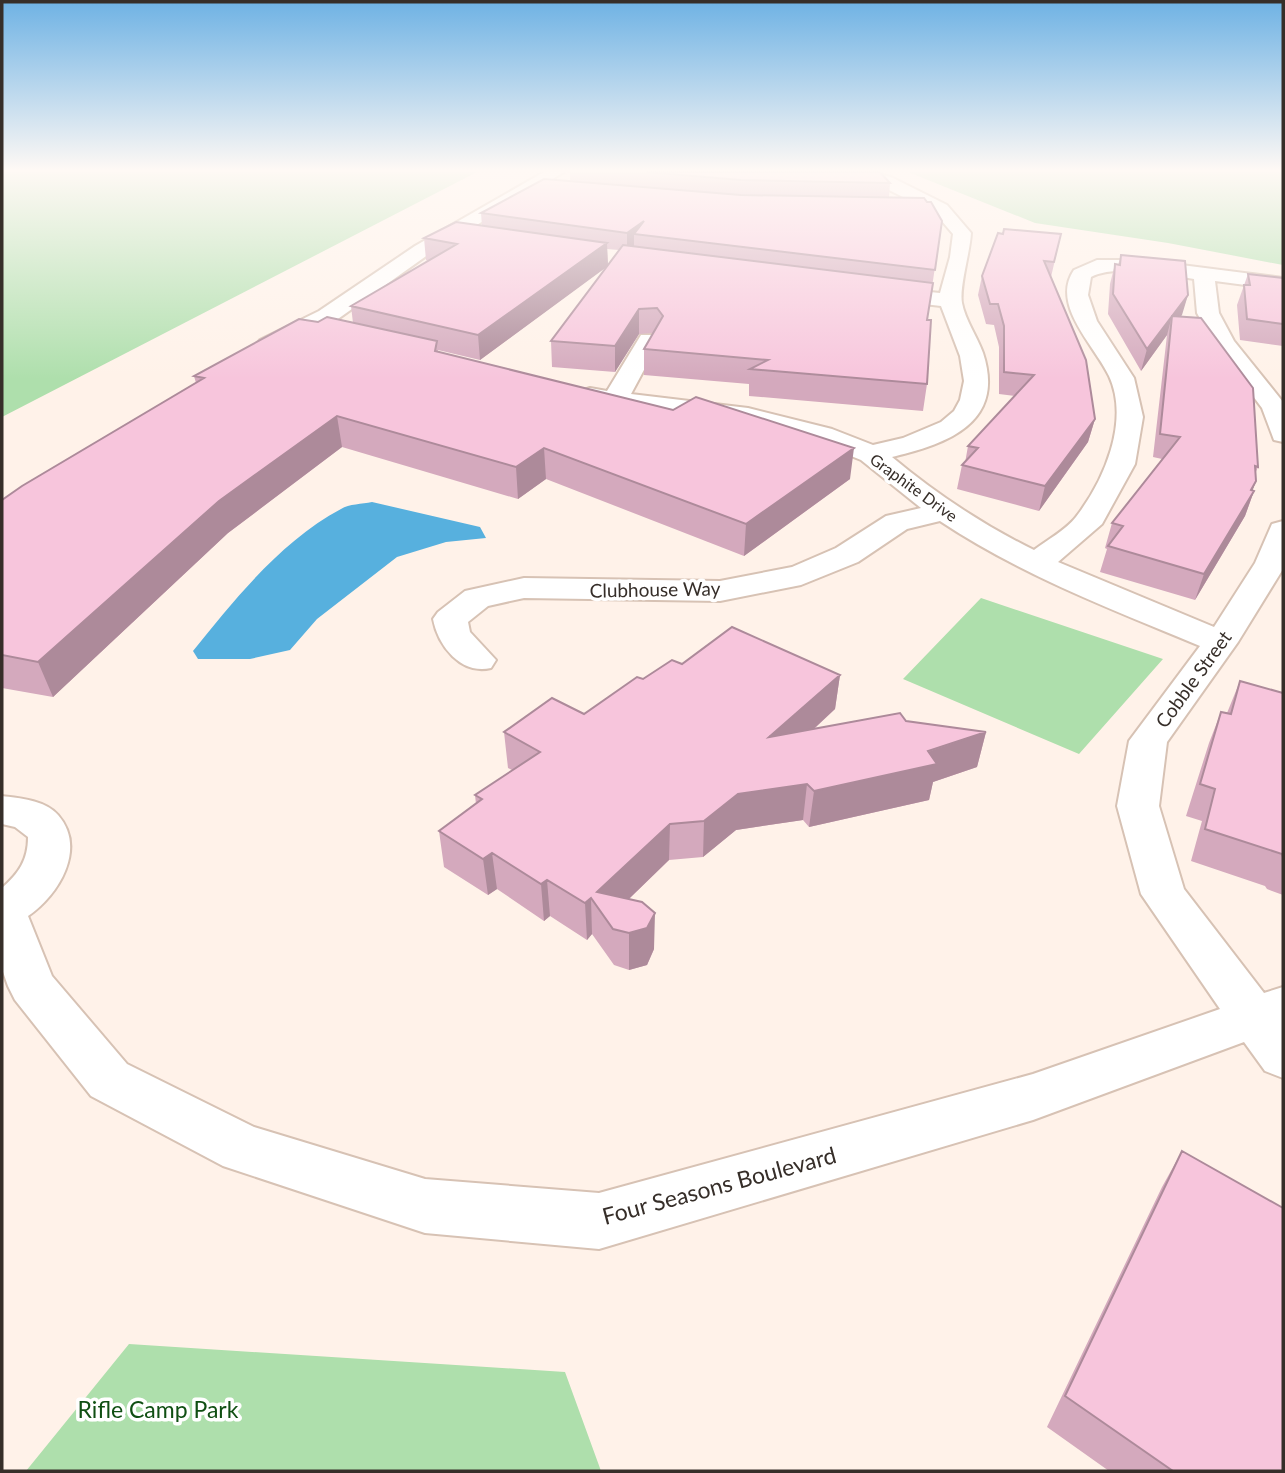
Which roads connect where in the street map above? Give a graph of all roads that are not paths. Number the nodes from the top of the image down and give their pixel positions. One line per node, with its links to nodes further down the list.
1 (438, 241): 7 (street)
2 (961, 241): 6 (street)
3 (1204, 274): 4 (street); 13 (street); 17 (street)
4 (1283, 284)
5 (854, 290): 6 (street)
6 (951, 301): 14 (street)
7 (302, 328): 8 (street); 10 (street)
8 (338, 336)
9 (649, 340): 12 (street)
10 (253, 353)
11 (564, 393): 12 (street, Graphite Drive)
12 (614, 399): 14 (street, Graphite Drive)
13 (1283, 434)
14 (871, 454): 15 (street, Graphite Drive)
15 (945, 511): 17 (street, Graphite Drive); 19 (street, Clubhouse Way)
16 (1281, 544): 18 (street, Cobble Street)
17 (1036, 564): 18 (street, Graphite Drive)
18 (1221, 642): 22 (street, Cobble Street)
19 (478, 660)
20 (2, 810): 21 (street)
21 (2, 910): 22 (street, Four Seasons Boulevard)
22 (1273, 1026)

